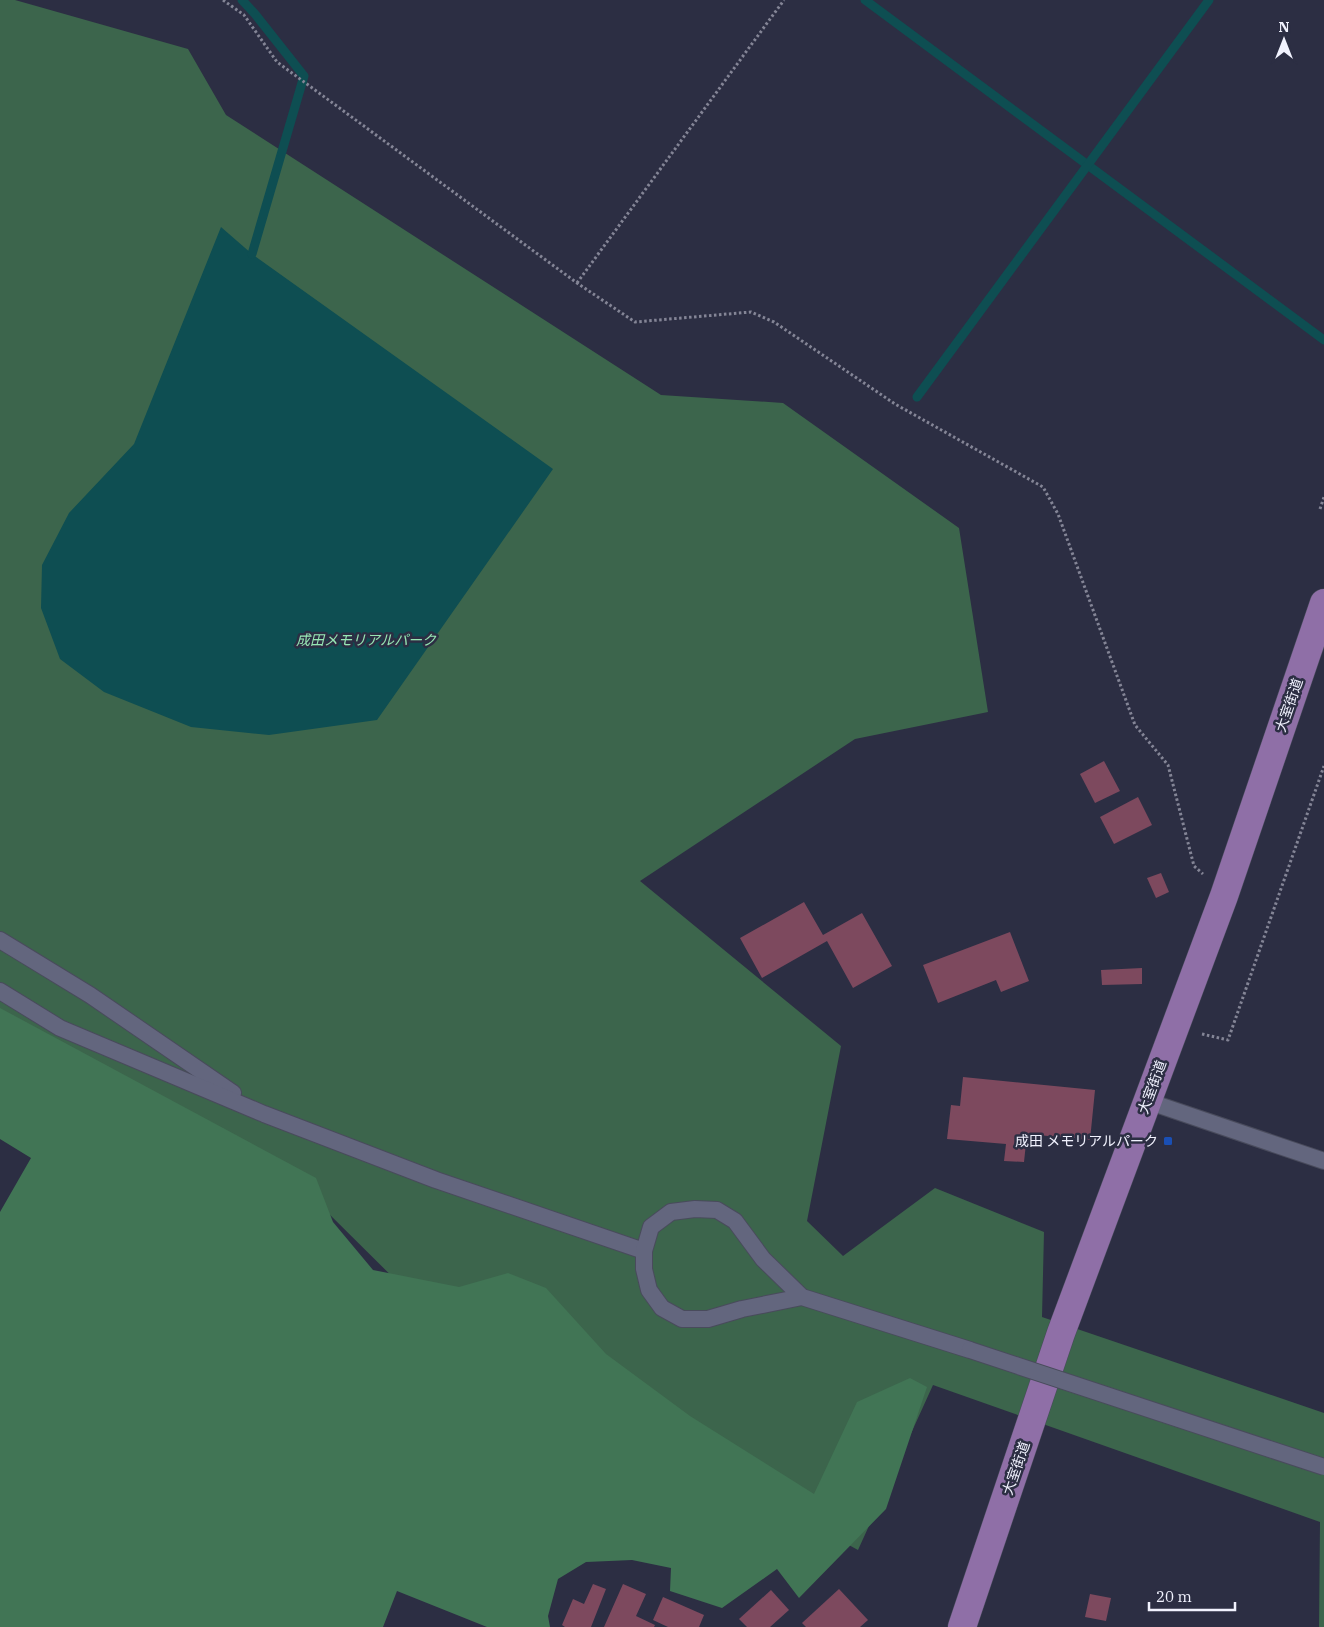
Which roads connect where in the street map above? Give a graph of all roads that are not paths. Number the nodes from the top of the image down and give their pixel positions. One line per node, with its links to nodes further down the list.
1 (1324, 603): 4 (main road, 大室街道)
2 (0, 940): 5 (lane)
3 (0, 991): 5 (lane)
4 (1146, 1101): 6 (lane); 10 (main road, 大室街道)
5 (264, 1114): 7 (lane)
6 (1324, 1161)
7 (644, 1251): 8 (lane); 8 (lane)
8 (802, 1297): 9 (lane, bridge)
9 (1324, 1467)
10 (962, 1627)

